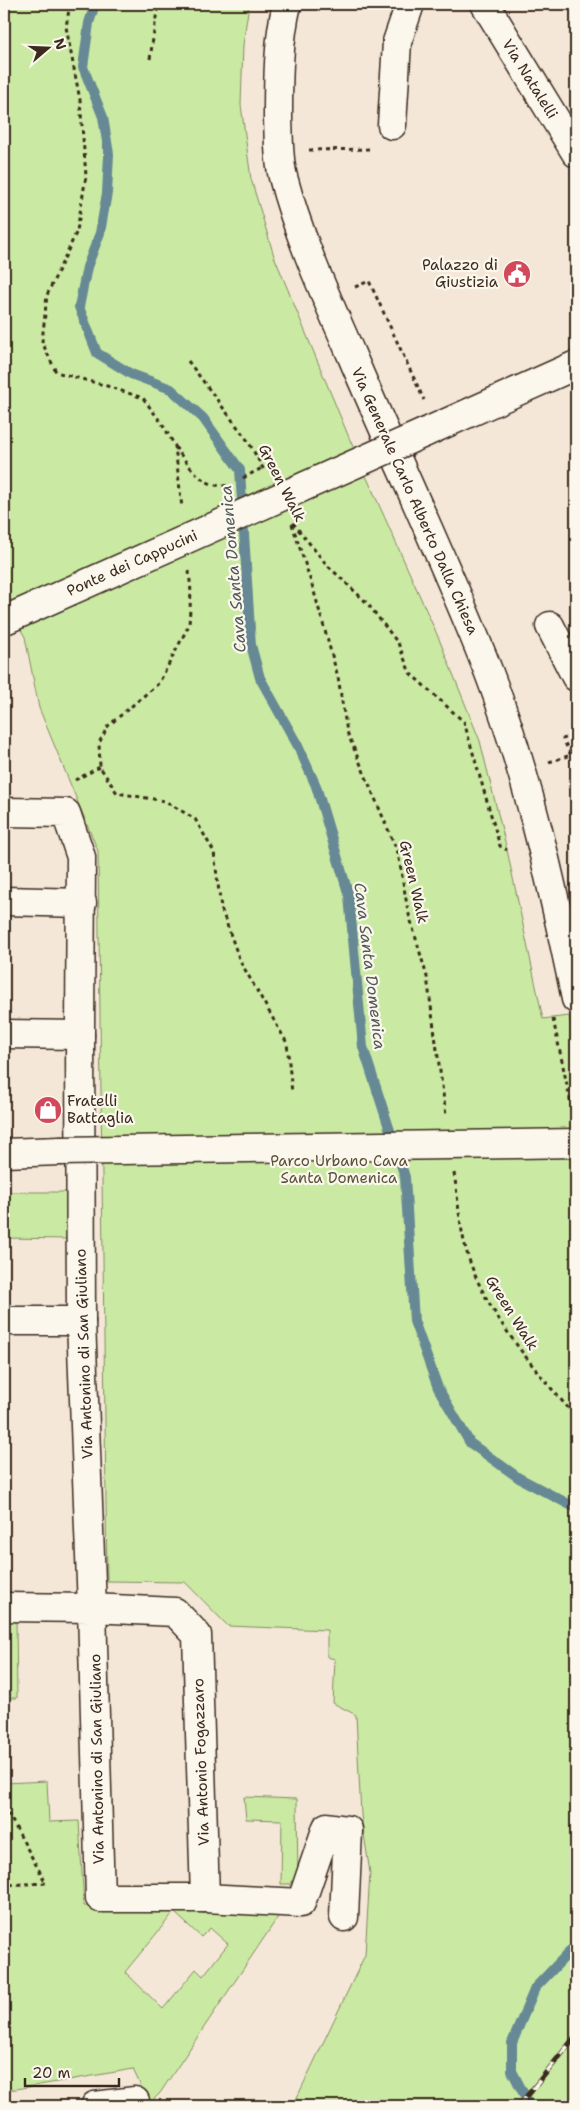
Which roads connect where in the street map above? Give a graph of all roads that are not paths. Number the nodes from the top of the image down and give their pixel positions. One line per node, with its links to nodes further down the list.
1 (287, 4): 13 (street, Via Generale Carlo Alberto Dalla Chiesa)
2 (410, 4): 4 (street)
3 (486, 4): 5 (street, Via Natalelli)
4 (392, 125)
5 (576, 153)
6 (576, 365): 7 (street, Ponte dei Cappucini, bridge)
7 (4, 620)
8 (550, 626): 9 (street)
9 (576, 677)
10 (4, 812): 12 (street, Via Antonino di San Giuliano)
11 (4, 901): 12 (street)
12 (82, 903): 16 (street, Via Antonino di San Giuliano)
13 (571, 944): 14 (street, Via Generale Carlo Alberto Dalla Chiesa)
14 (576, 999)
15 (4, 1034): 16 (street)
16 (80, 1035): 20 (street, Via Antonino di San Giuliano)
17 (575, 1132): 18 (street, bridge)
18 (4, 1153)
19 (4, 1321): 20 (street)
20 (81, 1321): 22 (street, Via Antonino di San Giuliano)
21 (4, 1607): 22 (street, Via Antonio Fogazzaro)
22 (92, 1608): 23 (street, Via Antonio Fogazzaro); 23 (street, Via Antonino di San Giuliano)
23 (205, 1898): 24 (street)
24 (344, 1917)
25 (135, 2101): 26 (street)
26 (95, 2106)

